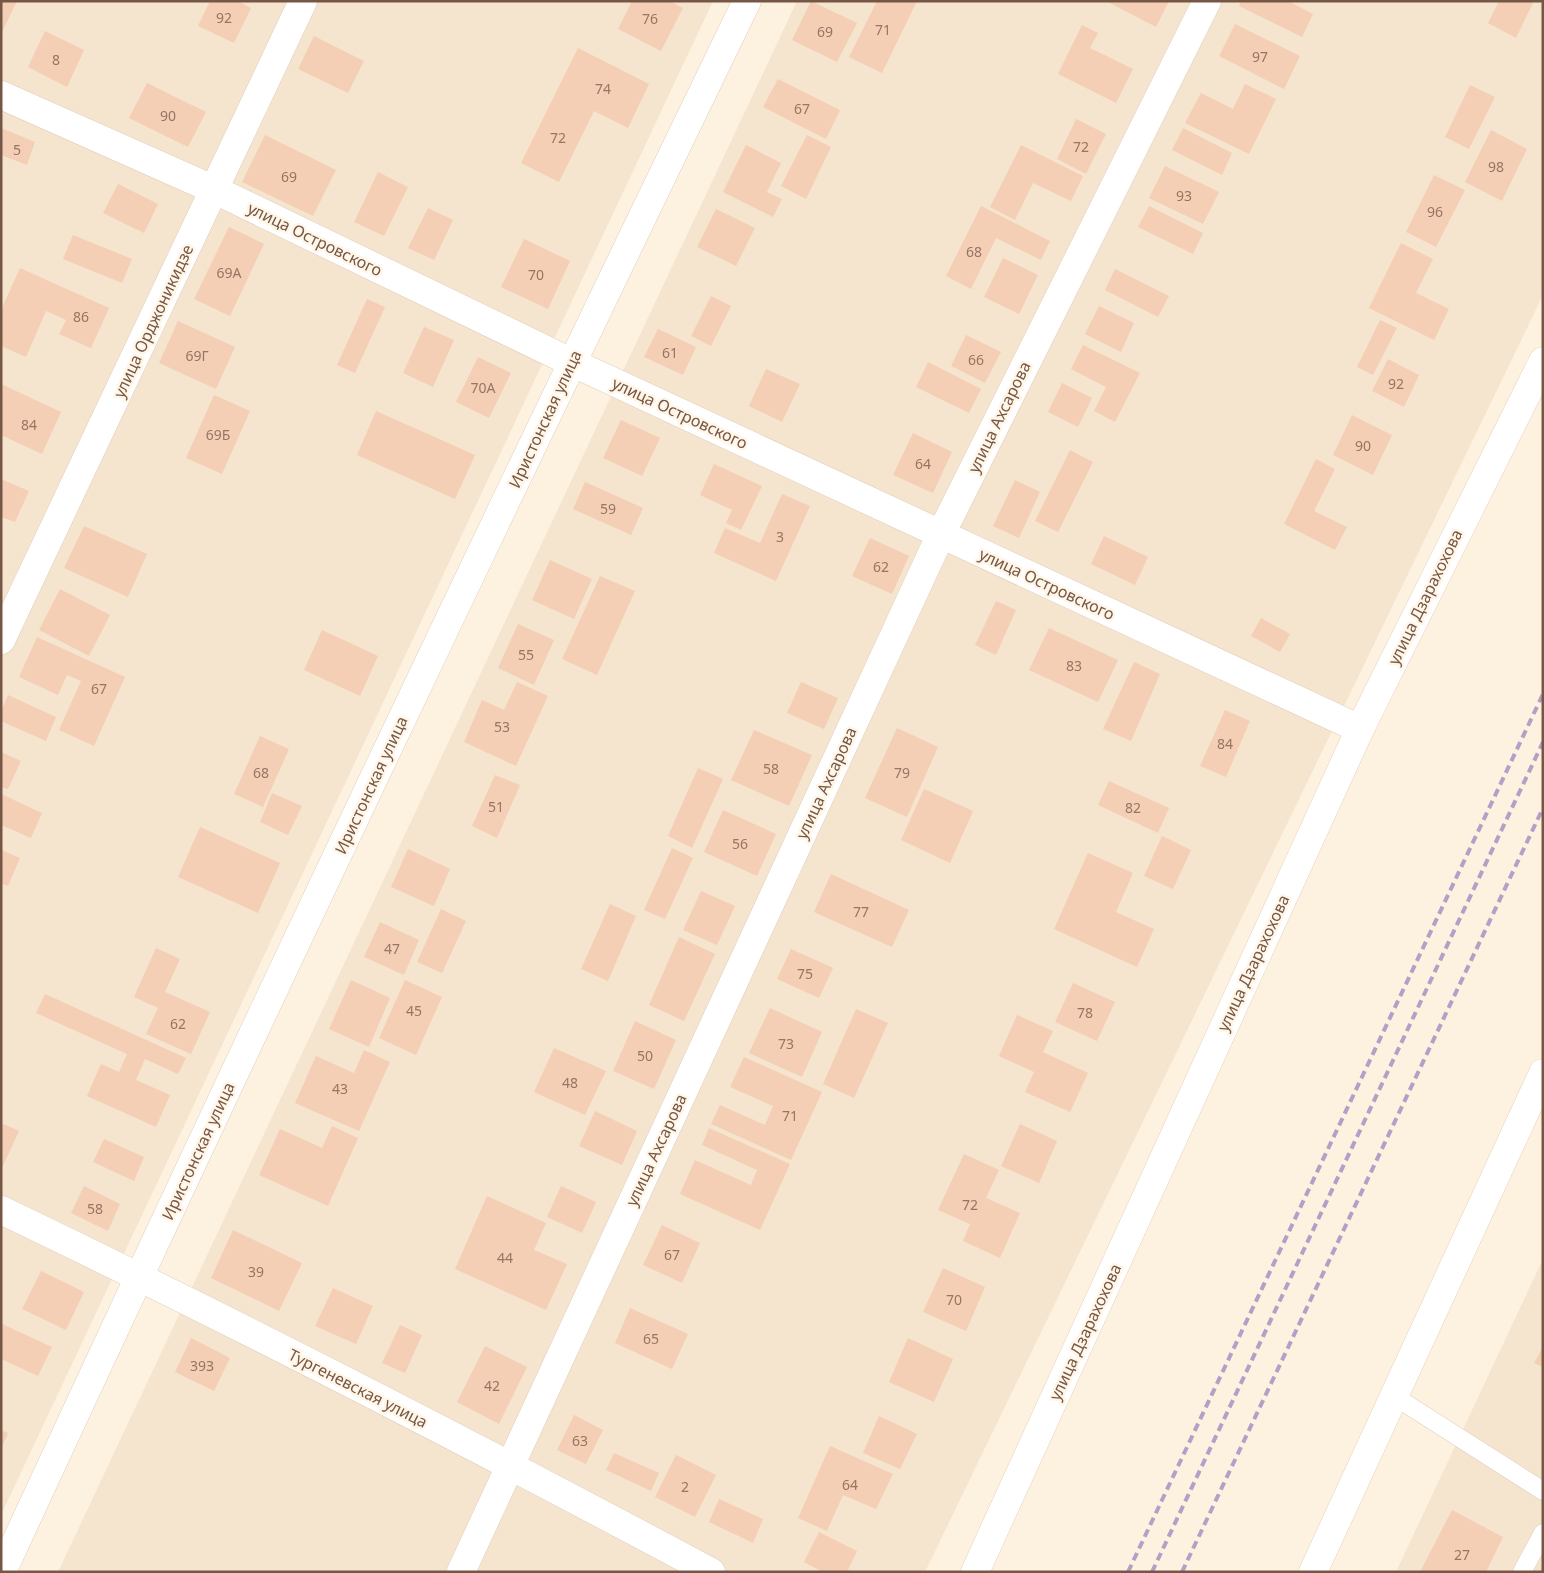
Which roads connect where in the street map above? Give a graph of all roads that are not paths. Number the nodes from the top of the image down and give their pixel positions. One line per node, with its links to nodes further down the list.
1 (303, 1): 5 (street, улица Орджоникидзе)
2 (747, 1): 7 (street, Иристонская улица)
3 (1206, 1): 8 (street, улица Ахсарова)
4 (1, 95): 5 (street, улица Островского)
5 (215, 190): 7 (street, улица Островского); 9 (street, улица Орджоникидзе)
6 (1543, 361): 10 (street, улица Дзарахохова)
7 (571, 362): 8 (street, улица Островского); 13 (street, Иристонская улица)
8 (941, 534): 10 (street, улица Островского); 15 (street, улица Ахсарова)
9 (1, 640)
10 (1360, 729): 21 (street, улица Дзарахохова)
11 (1542, 1078): 14 (street)
12 (1, 1210): 13 (street, Тургеневская улица)
13 (139, 1276): 15 (street, Тургеневская улица); 18 (street, Иристонская улица)
14 (1394, 1396): 16 (lane); 22 (street)
15 (510, 1465): 19 (street, улица Ахсарова); 20 (street, Тургеневская улица)
16 (1543, 1491)
17 (1543, 1533): 23 (lane)
18 (2, 1572)
19 (461, 1572)
20 (711, 1572)
21 (975, 1572)
22 (1313, 1572)
23 (1522, 1572)

